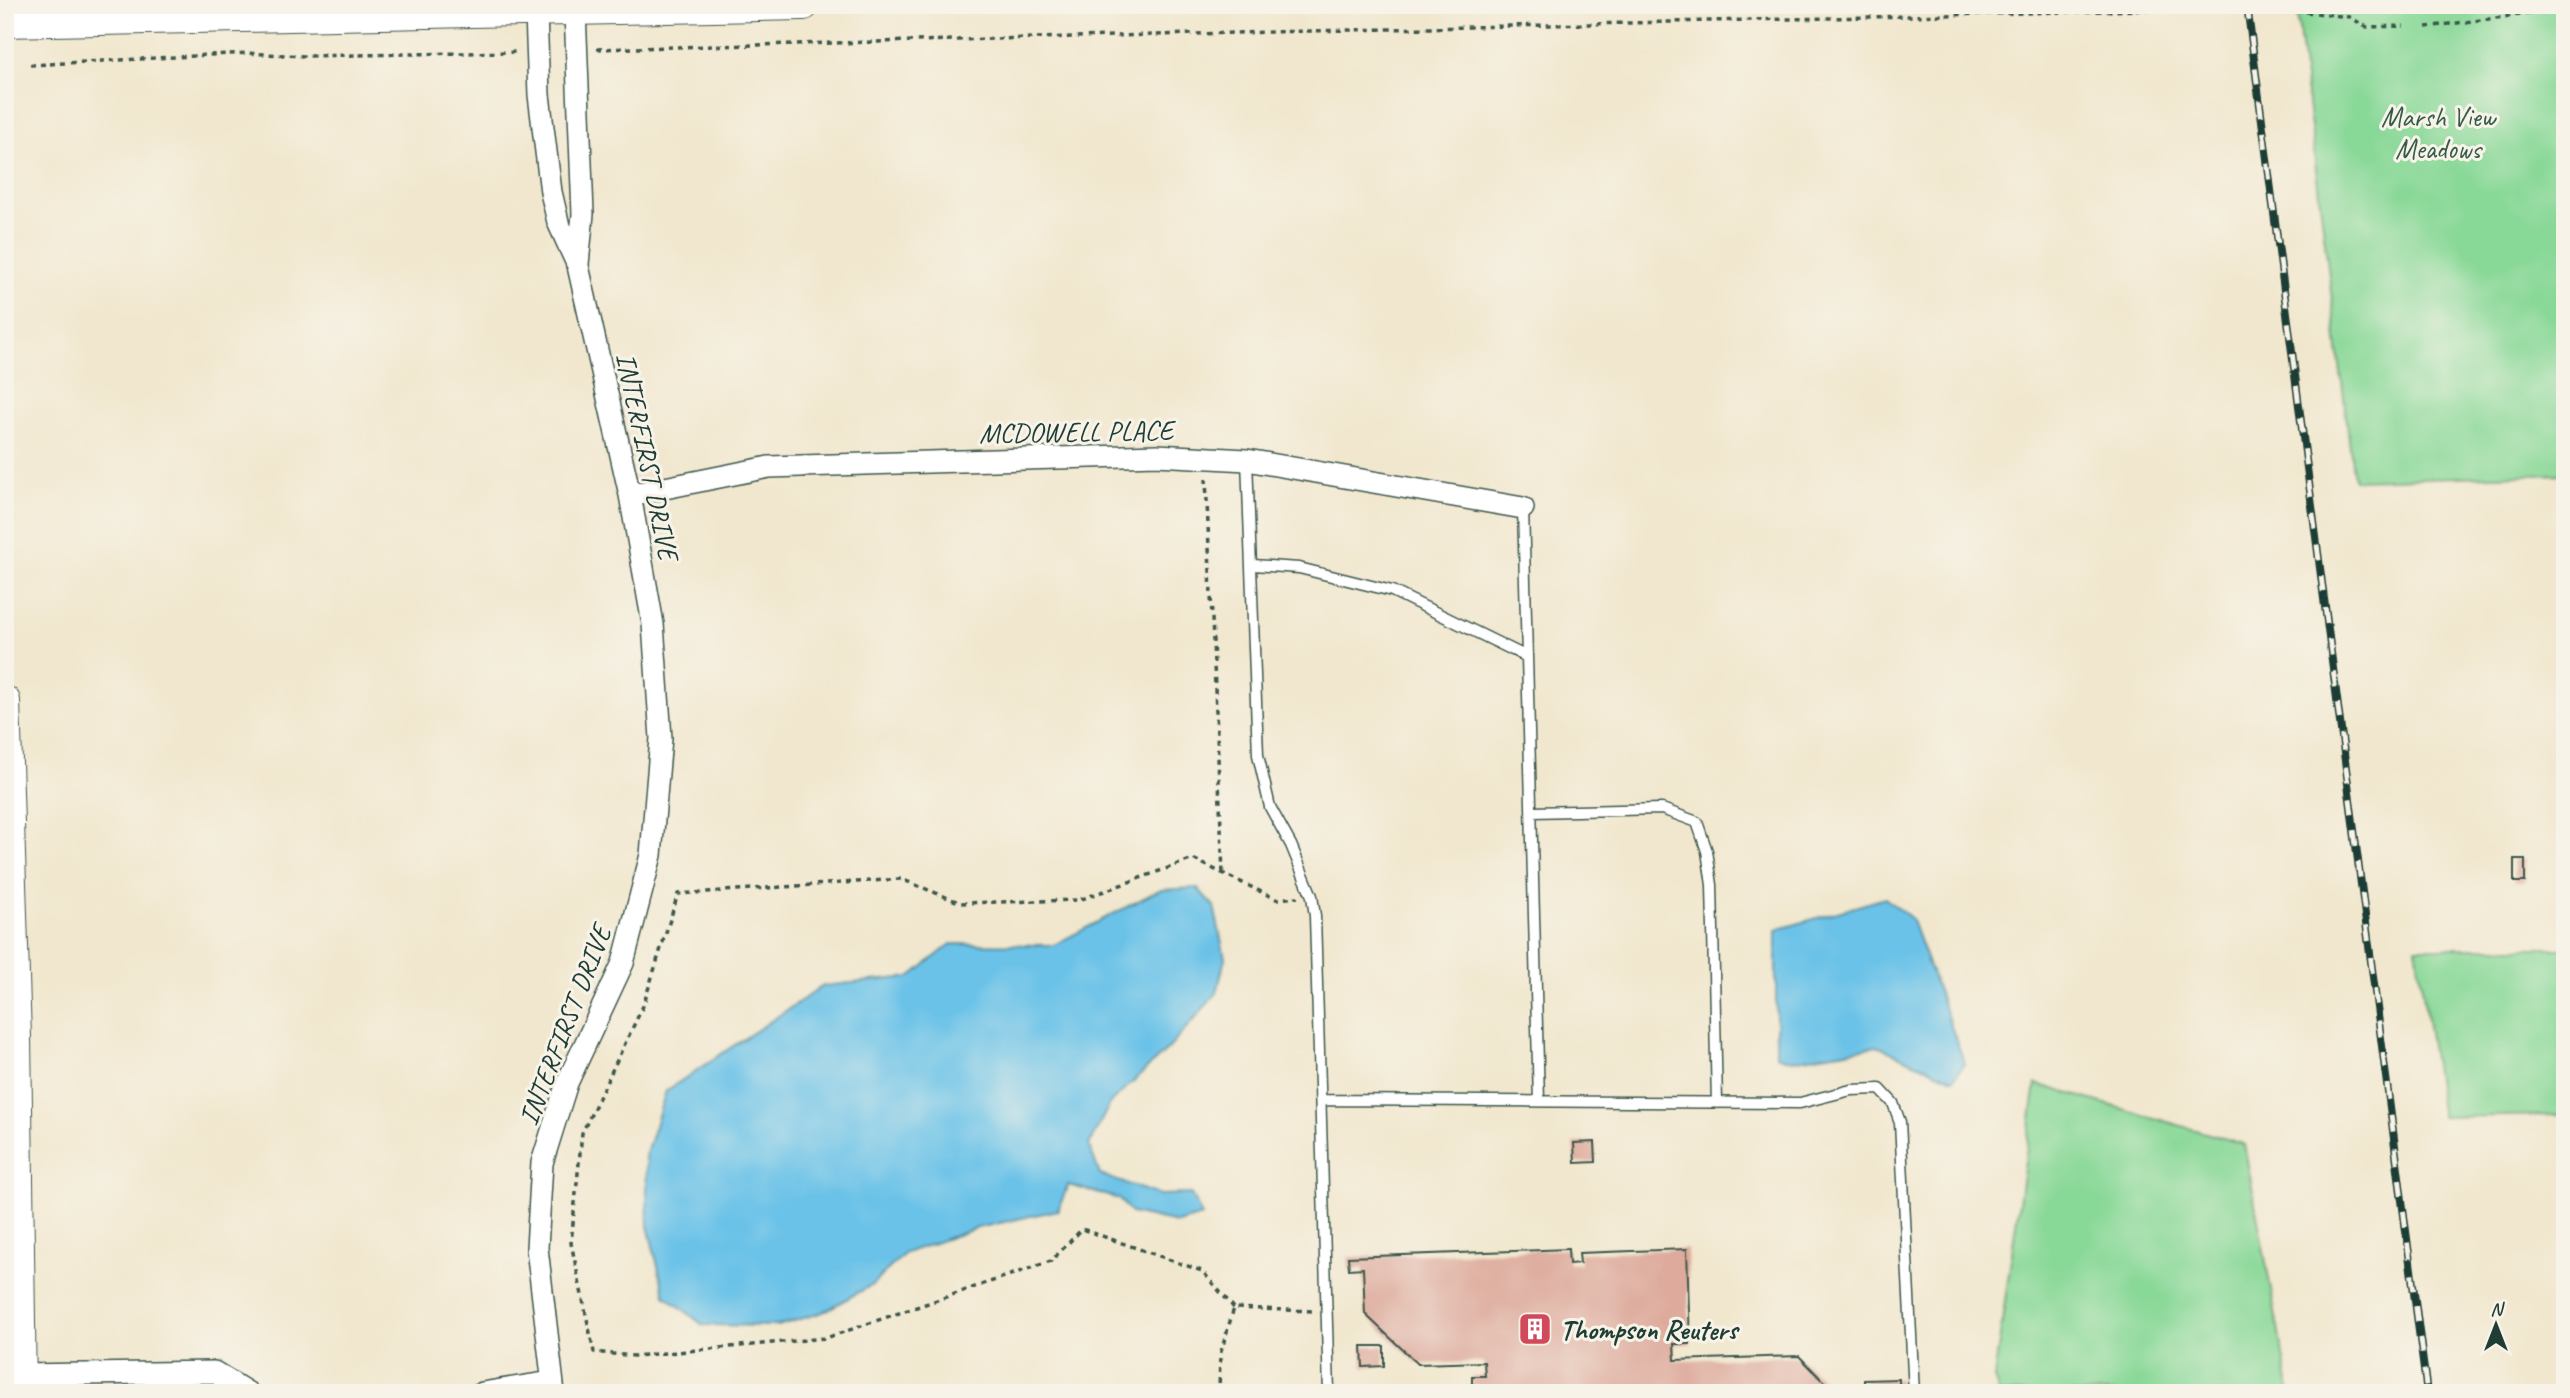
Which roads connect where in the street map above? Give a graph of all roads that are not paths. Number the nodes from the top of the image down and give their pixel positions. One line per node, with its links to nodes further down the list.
1 (804, 5): 2 (main road)
2 (555, 10): 3 (main road); 4 (street, INTERFIRST DRIVE); 4 (street, INTERFIRST DRIVE)
3 (5, 22)
4 (578, 266): 6 (street, INTERFIRST DRIVE)
5 (1247, 460): 6 (street, MCDOWELL PLACE); 7 (street, MCDOWELL PLACE); 8 (lane)
6 (630, 495): 16 (street, INTERFIRST DRIVE)
7 (1523, 508): 9 (lane)
8 (1253, 565): 9 (lane); 12 (lane)
9 (1527, 657): 11 (lane)
10 (5, 701): 15 (main road)
11 (1533, 812): 13 (lane); 14 (lane)
12 (1321, 1100): 13 (lane); 19 (lane)
13 (1539, 1101): 14 (lane)
14 (1717, 1103): 20 (lane)
15 (21, 1384): 17 (street)
16 (552, 1387): 18 (street)
17 (248, 1393)
18 (482, 1393)
19 (1329, 1393)
20 (1914, 1393)

